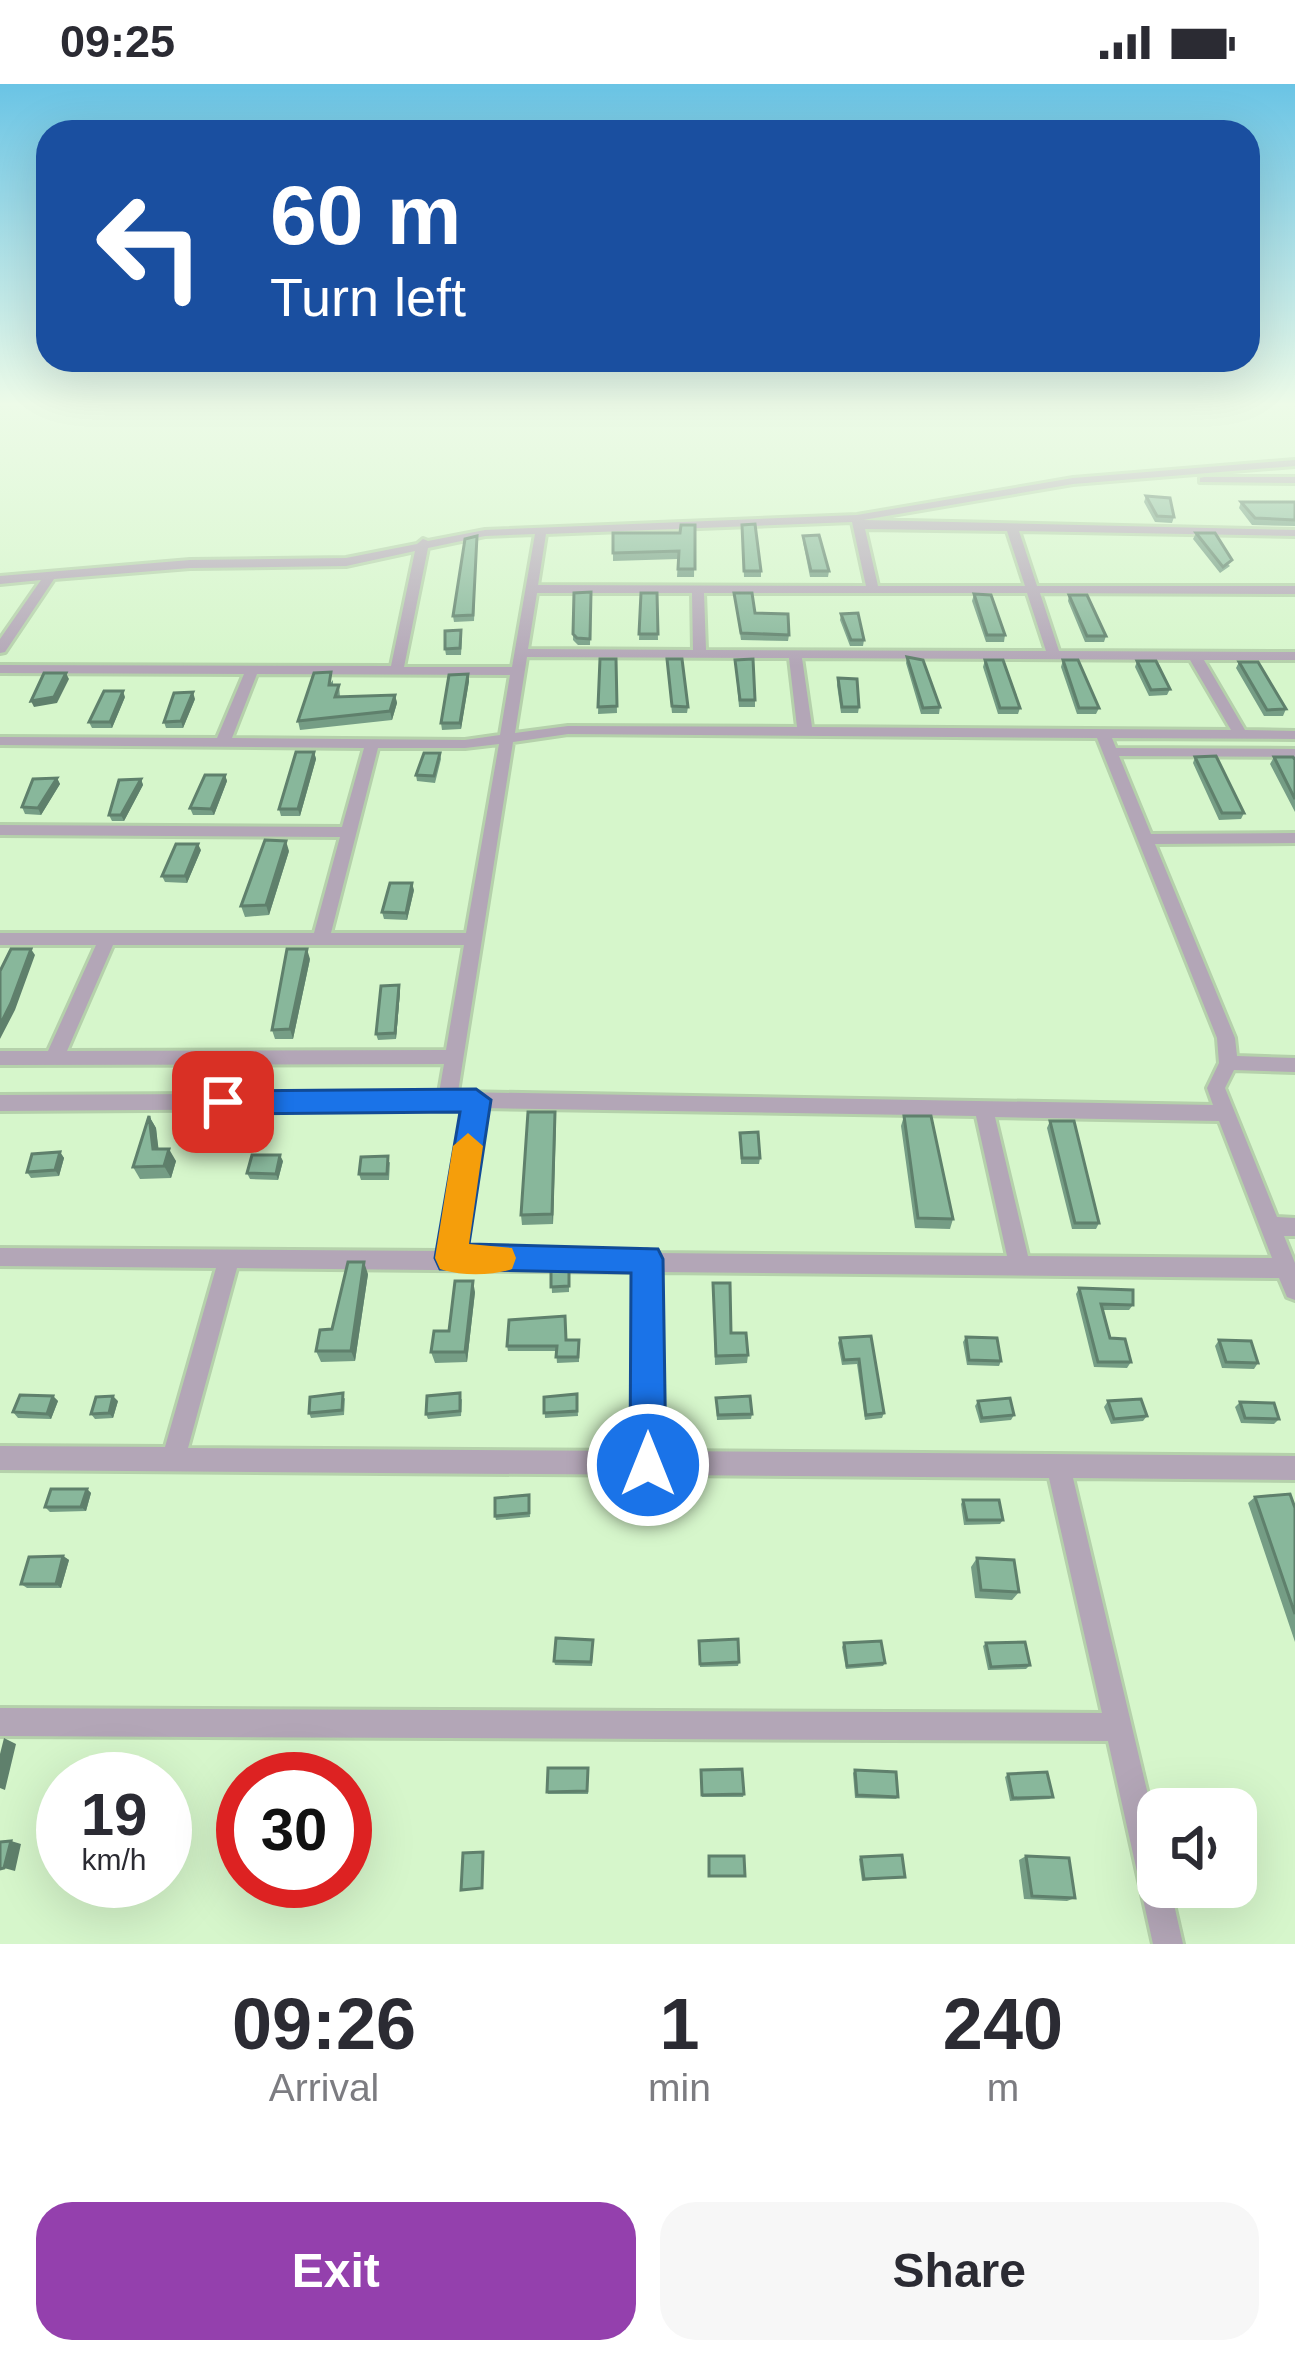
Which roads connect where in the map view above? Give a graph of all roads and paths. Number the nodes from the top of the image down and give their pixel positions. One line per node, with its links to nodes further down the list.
1 (1007, 493): 2 (street)
2 (858, 521): 3 (street); 4 (street); 11 (street)
3 (541, 531): 6 (street); 9 (street)
4 (1013, 531): 5 (street); 12 (street)
5 (1295, 533)
6 (424, 543): 7 (street); 23 (street)
7 (50, 576): 8 (street); 14 (street)
8 (0, 580)
9 (532, 589): 10 (street); 15 (street)
10 (698, 589): 11 (street); 16 (street)
11 (873, 589): 12 (street)
12 (1031, 590): 13 (street); 18 (street)
13 (1295, 590)
14 (0, 649)
15 (522, 653): 16 (street); 24 (street)
16 (700, 654): 17 (street)
17 (795, 655): 18 (street); 25 (street)
18 (1054, 656): 19 (street)
19 (1195, 656): 20 (street); 27 (street)
20 (1295, 656)
21 (0, 669): 22 (street)
22 (252, 670): 23 (street); 31 (street)
23 (398, 670): 24 (street)
24 (519, 671): 29 (street)
25 (805, 731): 26 (street); 29 (street)
26 (1103, 734): 27 (street); 33 (street)
27 (1241, 735): 28 (street)
28 (1295, 735)
29 (508, 739): 32 (street); 41 (street)
30 (0, 741): 31 (street)
31 (223, 742): 32 (street)
32 (373, 743): 36 (street)
33 (1111, 752): 34 (street); 37 (street)
34 (1295, 753)
35 (0, 830): 36 (street)
36 (350, 832): 40 (street)
37 (1146, 839): 38 (street); 46 (street)
38 (1293, 842)
39 (0, 939): 42 (street)
40 (321, 939): 41 (street); 42 (street)
41 (470, 939): 43 (street)
42 (107, 940): 45 (street)
43 (454, 1057): 45 (street); 49 (street)
44 (0, 1058): 45 (street)
45 (54, 1058)
46 (1228, 1064): 47 (street); 52 (street)
47 (1295, 1065)
48 (476, 1100): 49 (street); 51 (street); 57 (street)
49 (447, 1101): 50 (street)
50 (0, 1102)
51 (984, 1111): 52 (street); 59 (street)
52 (1225, 1112): 53 (street)
53 (1270, 1226): 54 (street); 60 (street)
54 (1295, 1227)
55 (0, 1257): 56 (street)
56 (230, 1257): 57 (street); 63 (street)
57 (451, 1258): 58 (street)
58 (647, 1259): 59 (street); 64 (street)
59 (1020, 1266): 60 (street)
60 (1286, 1268): 61 (street)
61 (1295, 1290)
62 (0, 1458): 63 (street)
63 (173, 1460): 64 (street)
64 (648, 1465): 65 (street)
65 (1059, 1468): 66 (street); 68 (street)
66 (1295, 1468)
67 (0, 1722): 68 (street)
68 (1119, 1727): 69 (street)
69 (1168, 1944)

